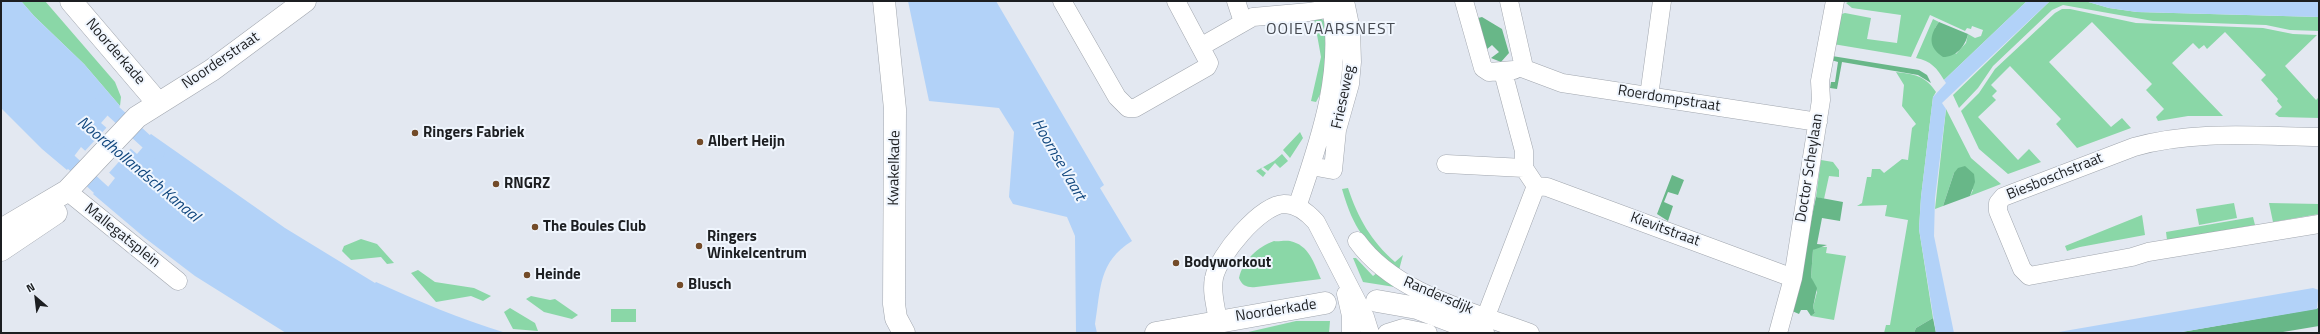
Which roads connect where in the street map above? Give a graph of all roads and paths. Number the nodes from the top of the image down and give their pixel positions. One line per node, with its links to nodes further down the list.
1 (71, 1): 17 (main road, Noorderkade)
2 (305, 1): 17 (main road, Noorderstraat)
3 (884, 1): 36 (main road, Kwakelkade)
4 (1062, 1): 13 (street)
5 (1176, 1): 13 (street)
6 (1236, 1): 12 (street)
7 (1464, 1): 15 (street)
8 (1509, 1): 14 (street)
9 (1662, 1): 16 (street)
10 (1836, 1): 18 (street, Doctor Scheylaan)
11 (1336, 3): 12 (street); 24 (street, Frieseweg)
12 (1243, 22): 13 (street)
13 (1202, 46)
14 (1522, 68): 15 (street); 16 (street, Roerdompstraat)
15 (1503, 72): 21 (street)
16 (1649, 96): 18 (street, Roerdompstraat)
17 (158, 103): 22 (main road, Noorderstraat)
18 (1818, 122): 30 (street, Doctor Scheylaan)
19 (2319, 137): 25 (street, Biesboschstraat)
20 (1446, 164): 21 (street)
21 (1524, 168): 23 (street)
22 (72, 186): 26 (main road); 28 (main road); 31 (street, Mallegatsplein)
23 (1536, 186): 30 (street, Kievitstraat); 35 (street)
24 (1297, 207): 29 (street); 34 (street)
25 (2319, 224)
26 (1, 230)
27 (1357, 241): 35 (street, Randersdijk)
28 (1, 250)
29 (1336, 261): 38 (street); 39 (street)
30 (1793, 278): 43 (street, Doctor Scheylaan)
31 (178, 281)
32 (1377, 301): 35 (main road, Randersdijk)
33 (1325, 303): 34 (main road, Noorderkade)
34 (1218, 321): 37 (main road, Noorderkade)
35 (1485, 325): 42 (street, Randersdijk)
36 (904, 333)
37 (1156, 333)
38 (1351, 333)
39 (1370, 333)
40 (1387, 333): 41 (street)
41 (1428, 333)
42 (1530, 333)
43 (1778, 333)

